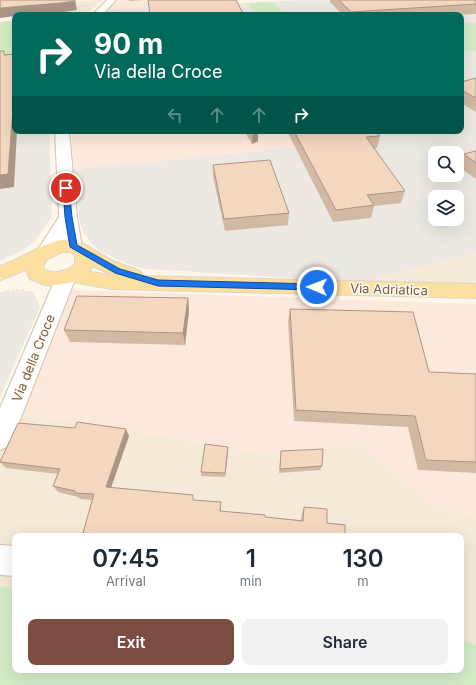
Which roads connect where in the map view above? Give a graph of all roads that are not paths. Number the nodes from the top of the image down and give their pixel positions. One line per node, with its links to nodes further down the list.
1 (112, 0): 2 (main road)
2 (100, 12)
3 (62, 134): 4 (main road)
4 (68, 217): 5 (main road); 6 (main road)
5 (77, 248): 6 (main road, Via Adriatica); 8 (main road); 10 (main road, Via Adriatica)
6 (41, 260): 7 (main road, Via Adriatica); 8 (main road, Via Adriatica); 9 (main road, Via Adriatica)
7 (0, 273)
8 (69, 276): 10 (main road, Via Adriatica); 12 (main road, Via della Croce)
9 (0, 278)
10 (158, 283): 11 (main road, Via Adriatica)
11 (476, 291)
12 (2, 428)
13 (0, 560): 14 (main road)
14 (12, 561)

